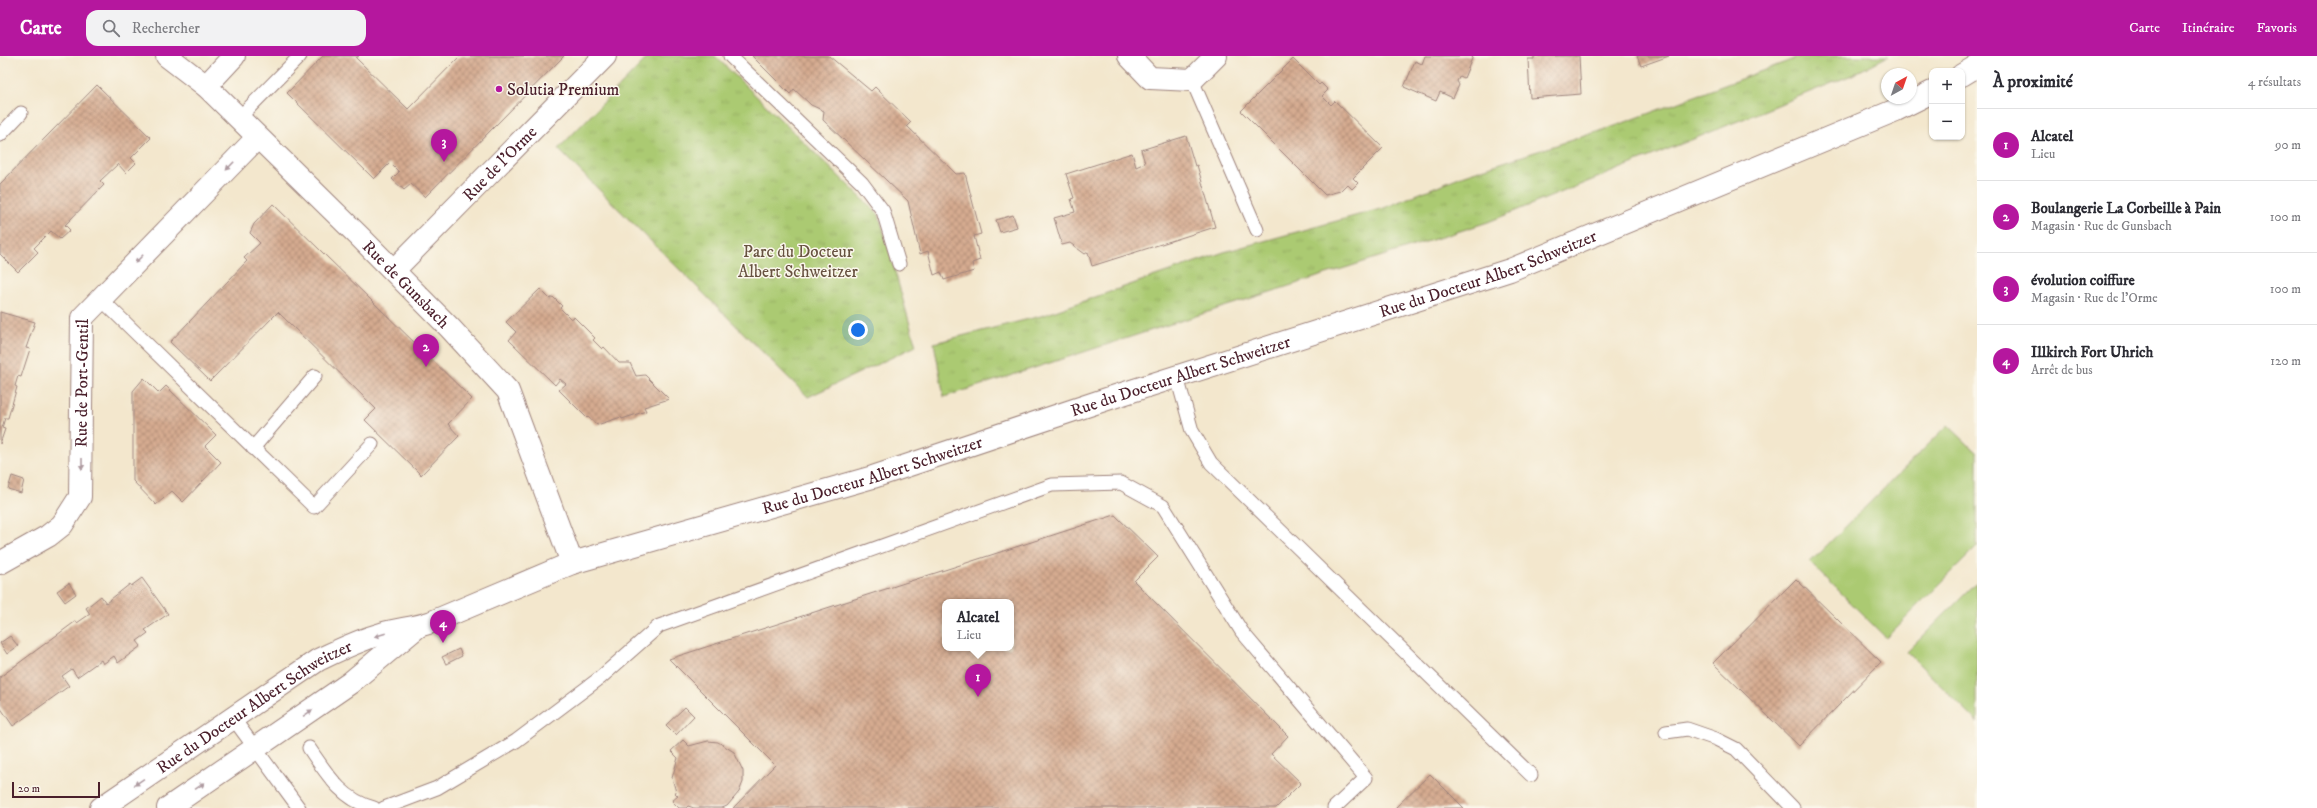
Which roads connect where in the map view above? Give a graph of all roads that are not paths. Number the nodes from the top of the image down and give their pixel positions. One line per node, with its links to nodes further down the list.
1 (167, 56): 11 (street, Rue de Gunsbach)
2 (234, 56): 11 (street)
3 (300, 56): 14 (lane)
4 (605, 56): 19 (street, Rue de l'Orme)
5 (730, 56): 18 (lane)
6 (1128, 56): 10 (street)
7 (1216, 56): 10 (street)
8 (1977, 66): 9 (street)
9 (1965, 73)
10 (1192, 80): 17 (lane)
11 (206, 86): 14 (street, Rue de Gunsbach)
12 (1929, 94): 22 (street, Rue du Docteur Albert Schweitzer)
13 (21, 113): 15 (lane)
14 (238, 119): 16 (street, Rue de Gunsbach)
15 (0, 136)
16 (257, 138): 19 (street, Rue de Gunsbach); 20 (street, Rue de Port-Gentil, one-way to 20)
17 (1257, 230)
18 (899, 264)
19 (394, 270): 26 (street, Rue de Gunsbach)
20 (101, 299): 24 (lane); 25 (street, Rue de Port-Gentil, one-way to 25)
21 (315, 376): 24 (lane)
22 (1177, 377): 26 (street, Rue du Docteur Albert Schweitzer); 32 (lane)
23 (372, 444): 24 (lane)
24 (253, 448)
25 (0, 563)
26 (572, 563): 27 (street, Rue du Docteur Albert Schweitzer)
27 (418, 627): 28 (street, Rue du Docteur Albert Schweitzer, one-way to 28); 30 (street, Rue du Docteur Albert Schweitzer, one-way to 27)
28 (233, 718): 30 (lane); 33 (street, Rue du Docteur Albert Schweitzer, one-way to 33)
29 (1666, 732): 39 (lane)
30 (256, 748): 34 (street, Rue du Docteur Albert Schweitzer, one-way to 30); 35 (lane)
31 (310, 748): 36 (lane)
32 (1531, 775)
33 (101, 808)
34 (168, 808)
35 (299, 808)
36 (374, 808)
37 (384, 808): 38 (lane)
38 (1334, 808)
39 (1793, 808)

